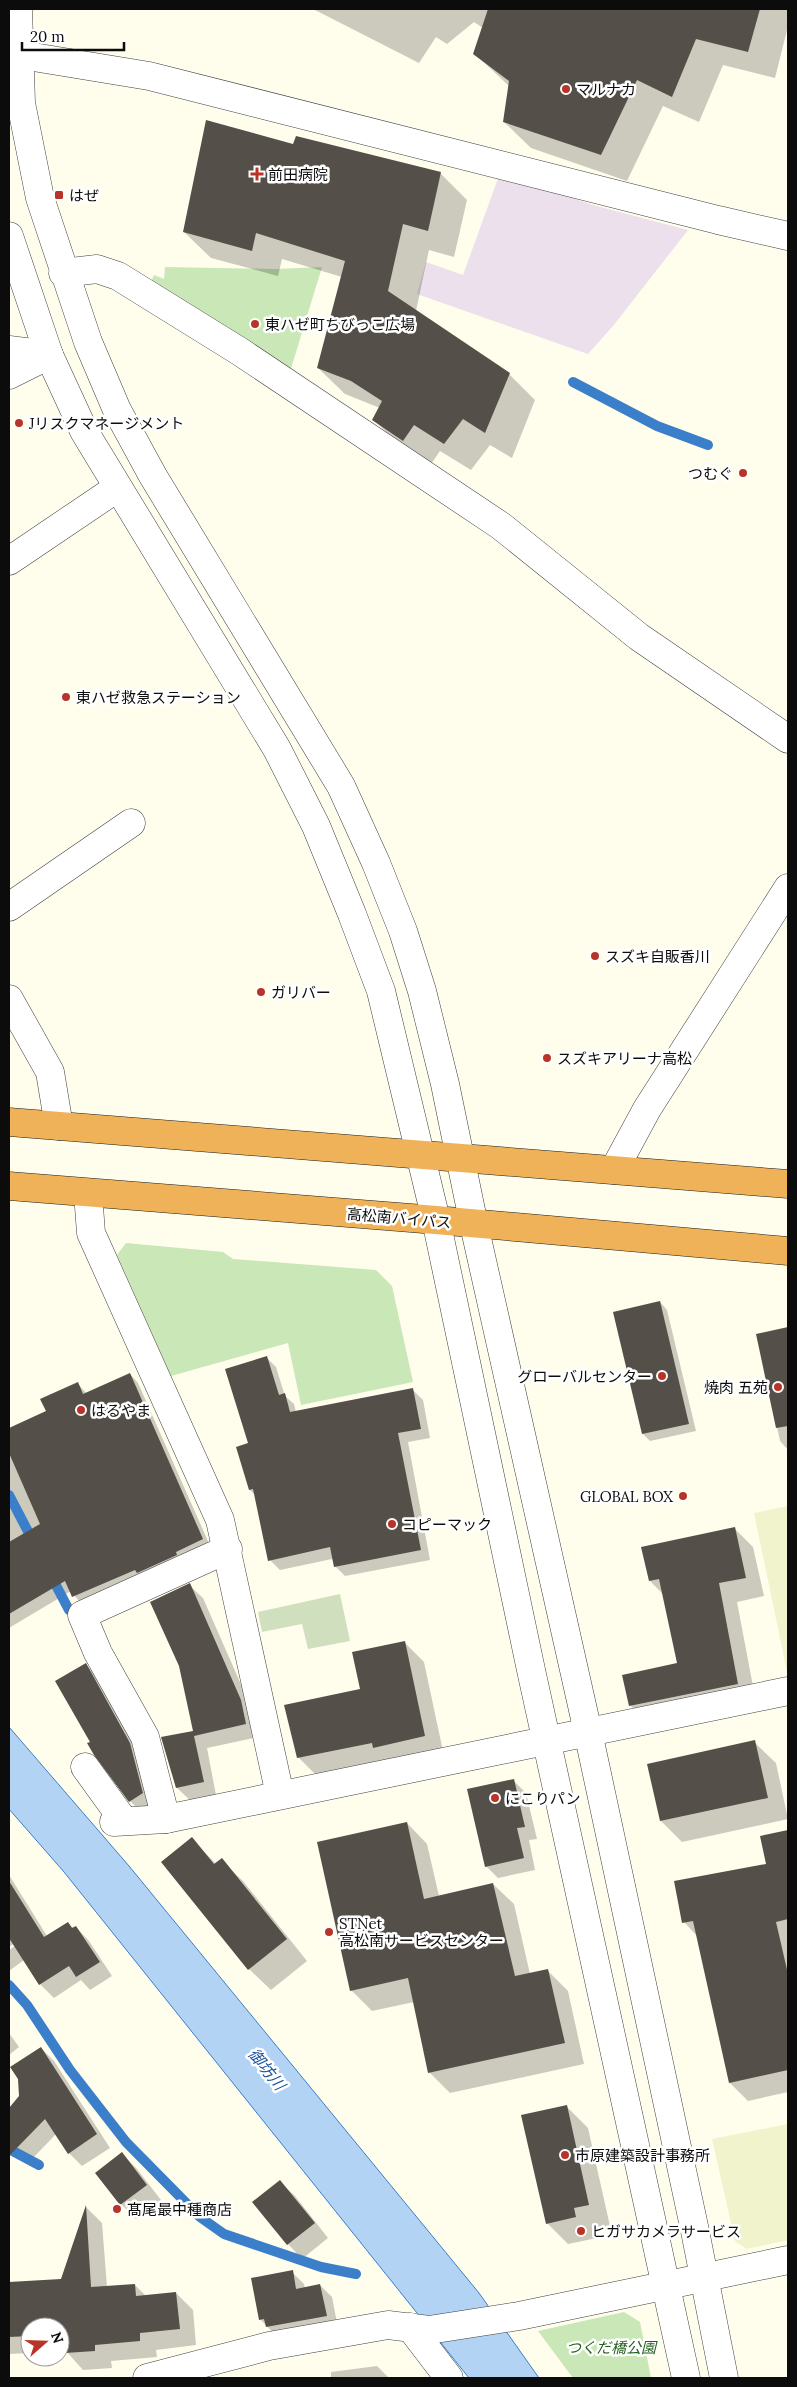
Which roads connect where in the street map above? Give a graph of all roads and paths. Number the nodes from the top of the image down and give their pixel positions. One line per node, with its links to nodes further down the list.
1 (18, 9): 2 (street)
2 (15, 54): 4 (street); 5 (street)
3 (9, 236): 7 (street)
4 (788, 236)
5 (63, 273): 11 (street); 19 (street)
6 (9, 350): 7 (street)
7 (49, 356): 8 (street); 9 (street)
8 (9, 375)
9 (117, 488): 10 (street); 18 (street)
10 (9, 561)
11 (788, 739)
12 (131, 823): 14 (street)
13 (788, 888): 20 (street)
14 (9, 908)
15 (9, 999): 17 (street)
16 (9, 1122): 17 (highway)
17 (59, 1126): 18 (highway)
18 (419, 1154): 19 (highway); 24 (street)
19 (462, 1159): 20 (highway); 25 (street)
20 (614, 1170): 21 (highway)
21 (788, 1184)
22 (9, 1186): 23 (highway, 高松南バイパス)
23 (88, 1193): 24 (highway, 高松南バイパス); 27 (street)
24 (436, 1220): 25 (highway, 高松南バイパス); 30 (street)
25 (474, 1225): 26 (highway, 高松南バイパス); 29 (street)
26 (788, 1251)
27 (228, 1549): 32 (street); 33 (street)
28 (788, 1691): 29 (street)
29 (588, 1732): 30 (street); 35 (street)
30 (547, 1740): 32 (street); 36 (street)
31 (85, 1767): 33 (street)
32 (280, 1795): 33 (street)
33 (166, 1819)
34 (788, 2260): 35 (street)
35 (704, 2278): 36 (street); 41 (street)
36 (666, 2286): 37 (street); 40 (street)
37 (420, 2328): 38 (street); 39 (street)
38 (147, 2378)
39 (449, 2378)
40 (686, 2378)
41 (724, 2378)

